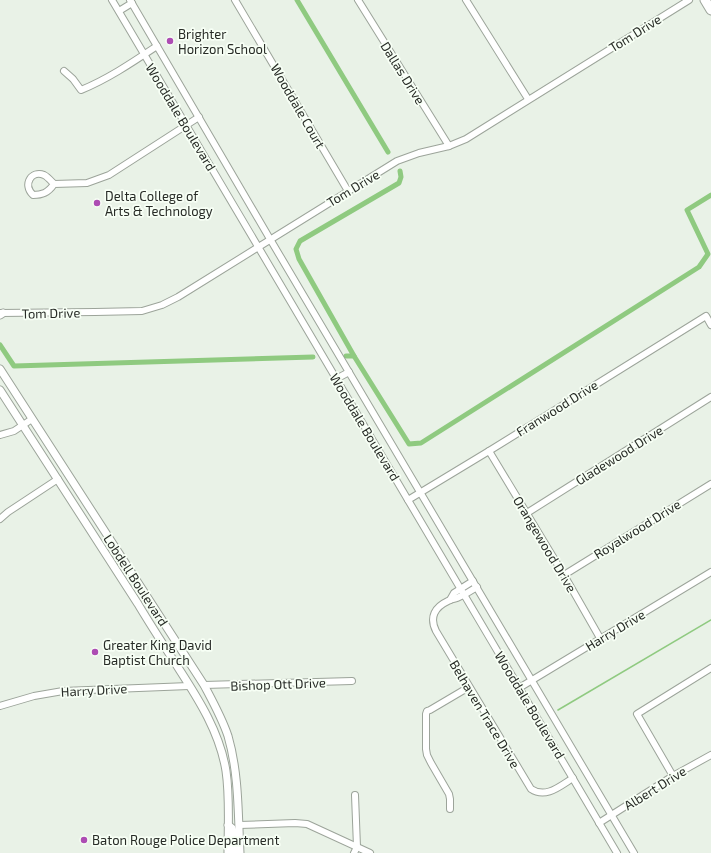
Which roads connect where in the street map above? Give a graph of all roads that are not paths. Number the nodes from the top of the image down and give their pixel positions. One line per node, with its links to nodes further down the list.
1 (112, 0): 9 (street, Wooddale Boulevard)
2 (235, 0): 18 (street, Wooddale Court)
3 (358, 0): 16 (street, Dallas Drive)
4 (466, 0): 13 (street)
5 (689, 0): 13 (street, Tom Drive)
6 (705, 0): 8 (highway)
7 (131, 2): 9 (street); 10 (street, Wooddale Boulevard)
8 (711, 10)
9 (119, 11): 11 (street, Wooddale Boulevard)
10 (158, 46): 11 (street); 14 (street, Wooddale Boulevard)
11 (144, 55): 12 (street); 15 (street, Wooddale Boulevard)
12 (64, 71)
13 (528, 99): 16 (street, Tom Drive)
14 (199, 117): 15 (street); 19 (street, Wooddale Boulevard)
15 (186, 126): 17 (street); 20 (street, Wooddale Boulevard)
16 (449, 146): 18 (street, Tom Drive)
17 (54, 184)
18 (348, 191): 19 (street, Tom Drive)
19 (270, 239): 20 (street, Tom Drive); 24 (street, Wooddale Boulevard)
20 (258, 247): 21 (street, Tom Drive); 25 (street, Wooddale Boulevard)
21 (1, 314)
22 (711, 325): 32 (street, Franwood Drive)
23 (0, 369): 28 (main road, Lobdell Boulevard)
24 (349, 372): 25 (street); 36 (street, Wooddale Boulevard)
25 (336, 379): 37 (street, Wooddale Boulevard)
26 (0, 390): 29 (main road, Lobdell Boulevard)
27 (711, 397): 38 (street, Gladewood Drive)
28 (32, 419): 29 (street); 31 (main road, Lobdell Boulevard)
29 (23, 425): 30 (street); 33 (main road, Lobdell Boulevard)
30 (0, 436)
31 (53, 451): 33 (street); 43 (main road, Lobdell Boulevard)
32 (489, 451): 36 (street, Franwood Drive); 38 (street, Orangewood Drive)
33 (44, 457): 34 (main road, Lobdell Boulevard)
34 (58, 479): 39 (street); 45 (main road, Lobdell Boulevard)
35 (711, 484): 41 (street, Royalwood Drive)
36 (421, 492): 37 (street, Franwood Drive); 42 (street, Wooddale Boulevard)
37 (408, 500): 44 (street, Wooddale Boulevard)
38 (527, 513): 41 (street, Orangewood Drive)
39 (0, 518)
40 (711, 572): 46 (street, Harry Drive)
41 (564, 574): 46 (street, Orangewood Drive)
42 (475, 584): 44 (street, Belhaven Trace Drive); 49 (street, Wooddale Boulevard)
43 (140, 586): 45 (main road); 50 (main road, Lobdell Boulevard)
44 (462, 592): 52 (street, Belhaven Trace Drive); 53 (street, Wooddale Boulevard)
45 (130, 593): 51 (main road, Lobdell Boulevard)
46 (600, 638): 49 (street, Harry Drive)
47 (711, 668): 56 (street)
48 (352, 681): 50 (street, Bishop Ott Drive)
49 (532, 681): 53 (street, Harry Drive); 60 (street, Wooddale Boulevard)
50 (204, 685): 51 (main road); 63 (main road, Lobdell Boulevard)
51 (189, 686): 54 (street, Harry Drive); 62 (main road, Lobdell Boulevard)
52 (469, 687): 57 (street, Belhaven Trace Drive); 59 (street)
53 (519, 688): 57 (street, Wooddale Boulevard)
54 (0, 706)
55 (711, 755): 56 (street, Albert Drive)
56 (673, 776): 60 (street, Albert Drive)
57 (573, 778): 61 (street, Wooddale Boulevard)
58 (355, 795): 64 (street)
59 (450, 810)
60 (612, 815): 61 (street, Albert Drive); 70 (street, Wooddale Boulevard)
61 (599, 823): 69 (street, Wooddale Boulevard)
62 (228, 825): 63 (main road); 65 (main road, Lobdell Boulevard); 66 (main road)
63 (239, 825): 64 (street); 67 (main road, Lobdell Boulevard)
64 (355, 850): 68 (street)
65 (228, 853)
66 (234, 853)
67 (240, 853)
68 (370, 853)
69 (617, 853)
70 (634, 853)

